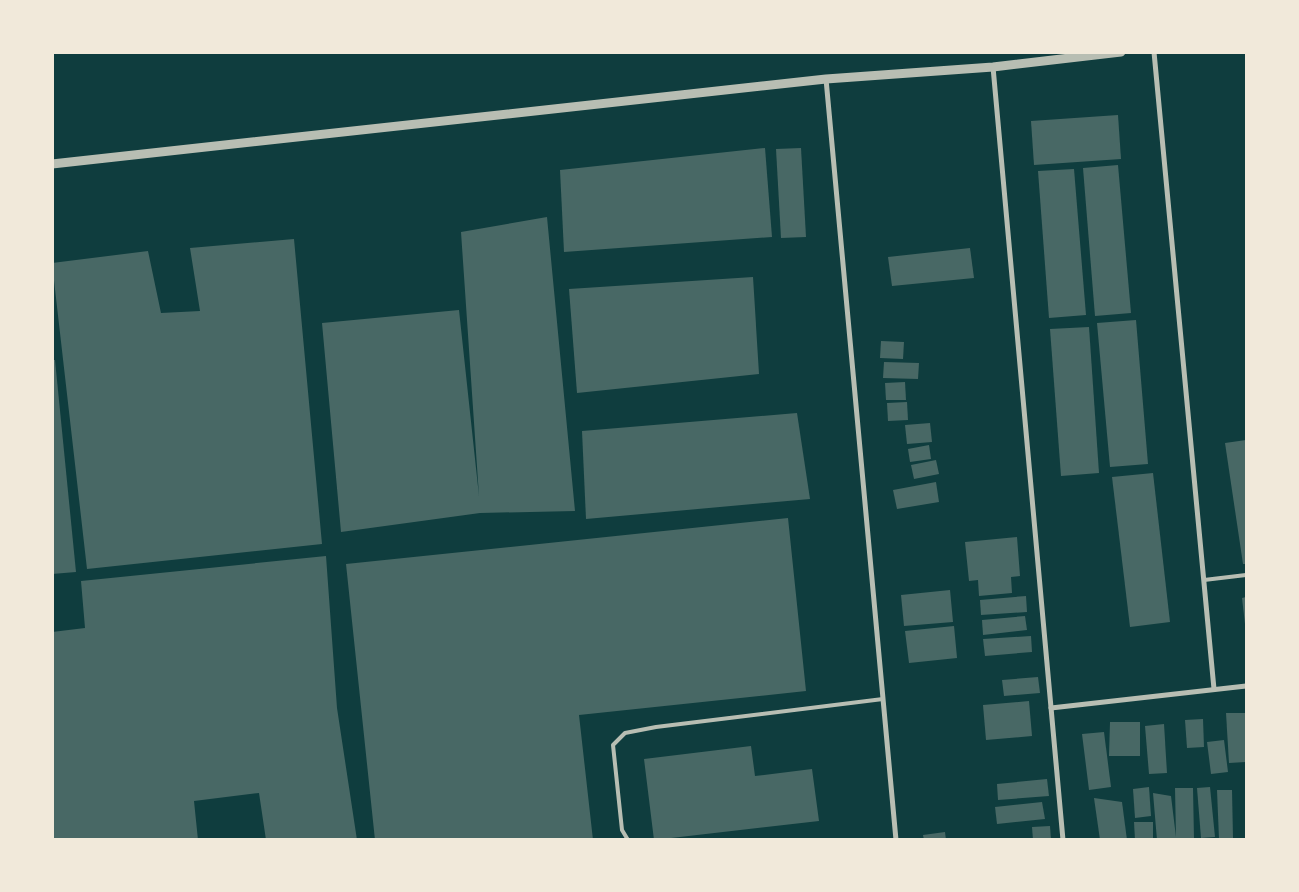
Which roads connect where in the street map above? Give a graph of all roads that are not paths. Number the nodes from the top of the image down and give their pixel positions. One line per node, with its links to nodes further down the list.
1 (1122, 52): 3 (street)
2 (1154, 52): 7 (street)
3 (993, 67): 4 (street); 11 (street)
4 (826, 79): 5 (street); 10 (street)
5 (52, 164)
6 (1246, 575): 7 (lane)
7 (1204, 580): 9 (street)
8 (1246, 686): 9 (street)
9 (1214, 689): 11 (street)
10 (883, 699): 12 (lane); 13 (street)
11 (1051, 708): 14 (street)
12 (628, 840)
13 (896, 840)
14 (1063, 840)

